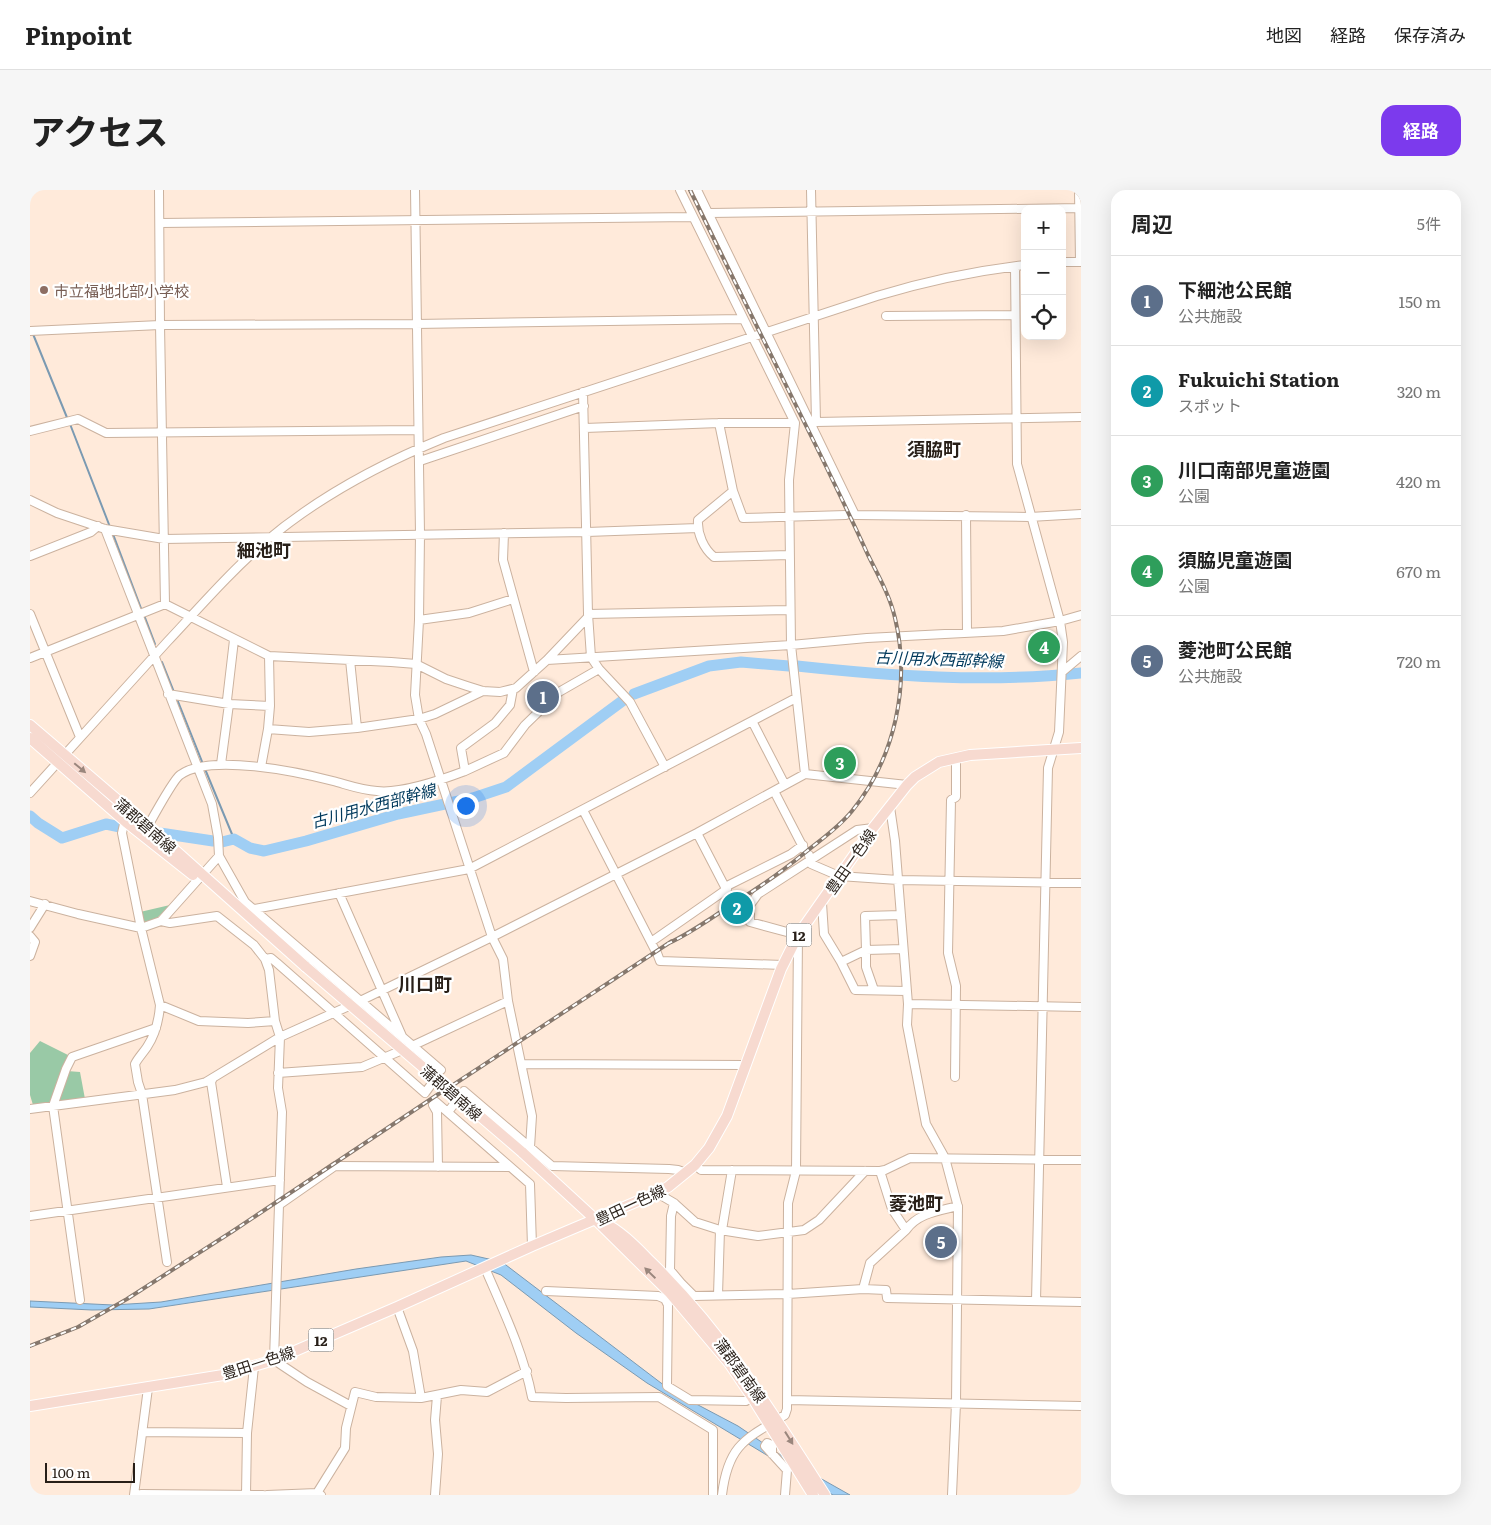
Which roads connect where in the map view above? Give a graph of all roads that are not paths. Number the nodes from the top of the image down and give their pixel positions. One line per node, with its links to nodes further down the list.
1 (160, 190): 12 (street)
2 (415, 190): 11 (street)
3 (680, 190): 10 (street)
4 (698, 190): 8 (street)
5 (811, 190): 9 (street)
6 (1079, 190): 7 (street)
7 (1080, 208): 9 (street); 14 (street)
8 (710, 213): 9 (street); 24 (street)
9 (812, 213): 18 (street)
10 (693, 218): 11 (street); 20 (street)
11 (415, 220): 12 (street); 21 (street)
12 (160, 223): 22 (street)
13 (1066, 262): 14 (street)
14 (1080, 262)
15 (1021, 265): 16 (street)
16 (1015, 266): 17 (street); 18 (street)
17 (1015, 315): 19 (street); 29 (street)
18 (814, 316): 24 (street); 32 (street)
19 (886, 316)
20 (743, 319): 21 (street); 25 (street)
21 (416, 324): 22 (street); 34 (street)
22 (160, 325): 23 (street); 36 (street)
23 (30, 331)
24 (767, 332): 25 (street); 32 (street)
25 (752, 337): 26 (street); 31 (street)
26 (583, 392): 27 (street); 37 (street)
27 (584, 406): 33 (street); 38 (street)
28 (1081, 418): 29 (street)
29 (1016, 419): 32 (street); 45 (street)
30 (719, 423): 31 (street); 33 (street); 39 (street)
31 (795, 423): 43 (street)
32 (814, 424): 42 (street)
33 (585, 428): 48 (street)
34 (418, 430): 36 (street); 37 (street)
35 (30, 431): 36 (street)
36 (162, 433): 52 (street)
37 (419, 448): 38 (street); 51 (street)
38 (420, 461): 50 (street)
39 (733, 491): 43 (street); 47 (street)
40 (30, 500): 46 (street)
41 (1081, 514): 45 (street)
42 (966, 515): 45 (street); 65 (street)
43 (789, 516): 44 (street); 53 (street)
44 (846, 516)
45 (1030, 517): 64 (street)
46 (103, 528): 52 (street); 54 (street); 59 (street)
47 (698, 528): 48 (street); 53 (street)
48 (587, 532): 49 (street); 61 (street)
49 (504, 533): 50 (street); 55 (street)
50 (420, 534): 51 (street); 63 (street)
51 (272, 537): 52 (street); 62 (street)
52 (164, 539): 56 (street)
53 (789, 555): 57 (street)
54 (30, 556)
55 (513, 599): 63 (street); 78 (street)
56 (165, 604): 59 (street); 62 (street)
57 (790, 610): 61 (street); 67 (street)
58 (30, 614): 68 (street)
59 (141, 614): 68 (street); 71 (street)
60 (1081, 615): 64 (street)
61 (588, 616): 72 (street); 75 (street)
62 (190, 617): 66 (street); 71 (street)
63 (419, 620): 76 (street)
64 (1060, 621): 65 (street); 79 (street)
65 (967, 633): 67 (street)
66 (234, 640): 69 (street); 84 (street)
67 (791, 645): 72 (street); 83 (street)
68 (45, 652): 73 (street); 91 (street)
69 (269, 656): 74 (street); 85 (street)
70 (1081, 656): 79 (street)
71 (154, 657): 82 (street); 91 (street)
72 (591, 657): 75 (street); 77 (street)
73 (30, 658)
74 (350, 660): 76 (street); 89 (street)
75 (547, 660): 78 (street)
76 (416, 664): 81 (street); 86 (street)
77 (599, 669): 100 (street); 101 (street)
78 (534, 672): 80 (street)
79 (1062, 672): 94 (street)
80 (513, 689): 81 (street); 101 (street)
81 (483, 691): 86 (street)
82 (170, 695): 84 (street); 98 (street)
83 (796, 698): 87 (street); 102 (street)
84 (229, 704): 85 (street); 97 (street)
85 (270, 706): 90 (street)
86 (418, 719): 89 (street); 103 (street)
87 (752, 721): 100 (street); 104 (street)
88 (30, 725): 96 (main road, 蒲郡碧南線)
89 (357, 728): 90 (street)
90 (268, 729): 99 (street)
91 (80, 736): 96 (street)
92 (30, 738): 96 (main road, 蒲郡碧南線)
93 (1081, 748): 94 (main road, 豊田一色線 / 12)
94 (1055, 750): 95 (main road, 豊田一色線 / 12); 122 (street)
95 (956, 758): 105 (main road, 豊田一色線 / 12); 121 (street)
96 (61, 759): 107 (street); 110 (main road, 蒲郡碧南線); 111 (main road, 蒲郡碧南線, one-way to 111)
97 (221, 764): 98 (street); 99 (street)
98 (202, 767): 111 (street); 115 (street)
99 (261, 767): 103 (street)
100 (665, 767): 109 (street)
101 (465, 772): 103 (street)
102 (805, 774): 104 (street); 105 (street)
103 (441, 780): 116 (street)
104 (784, 784): 106 (street)
105 (907, 785): 108 (main road, 豊田一色線 / 12)
106 (774, 791): 113 (street); 114 (street)
107 (30, 794)
108 (890, 807): 112 (main road, 豊田一色線 / 12); 120 (street)
109 (583, 810): 116 (street); 117 (street)
110 (126, 822): 119 (main road, 蒲郡碧南線); 133 (street)
111 (148, 826): 119 (main road, 蒲郡碧南線)
112 (873, 828): 114 (street); 118 (main road, 豊田一色線 / 12)
113 (697, 833): 117 (street); 124 (street)
114 (806, 853): 118 (street); 124 (street); 134 (street)
115 (219, 856): 119 (street); 129 (street)
116 (469, 869): 125 (street); 136 (street)
117 (616, 874): 136 (street); 137 (street)
118 (839, 876): 120 (street); 127 (main road, 豊田一色線 / 12)
119 (200, 877): 131 (street); 172 (main road, 蒲郡碧南線, bridge)
120 (898, 880): 121 (street); 130 (street)
121 (949, 880): 122 (street); 150 (street)
122 (1046, 882): 123 (street); 152 (street)
123 (1081, 883)
124 (726, 887): 137 (street)
125 (339, 893): 129 (street); 144 (street)
126 (30, 901): 128 (street)
127 (822, 903): 134 (main road, 豊田一色線 / 12); 142 (street)
128 (46, 904): 132 (street); 133 (street)
129 (254, 909): 148 (street)
130 (901, 915): 138 (street); 139 (street)
131 (161, 920): 133 (street); 141 (street)
132 (30, 928)
133 (140, 928): 151 (street)
134 (798, 935): 143 (main road, 豊田一色線 / 12); 180 (street)
135 (30, 936): 140 (street)
136 (492, 937): 144 (street); 147 (street)
137 (651, 942): 143 (street)
138 (903, 949): 139 (street); 146 (street)
139 (866, 950): 142 (street); 145 (street)
140 (30, 956)
141 (265, 959): 154 (street); 155 (street)
142 (841, 962): 145 (street)
143 (783, 965): 162 (main road, 豊田一色線 / 12)
144 (382, 990): 148 (street); 158 (street)
145 (874, 990): 146 (street)
146 (907, 990): 149 (street)
147 (508, 1000): 159 (street); 161 (street)
148 (360, 1001): 154 (street); 158 (street)
149 (908, 1004): 150 (street); 173 (street)
150 (956, 1004): 152 (street); 165 (street)
151 (160, 1005): 155 (street); 156 (street)
152 (1042, 1006): 153 (street); 174 (street)
153 (1081, 1006)
154 (335, 1012): 157 (street); 160 (street)
155 (275, 1022): 157 (street)
156 (156, 1028): 168 (street); 169 (street)
157 (280, 1037): 164 (street); 166 (street)
158 (403, 1038): 159 (street)
159 (412, 1046): 160 (street); 163 (street)
160 (386, 1058): 164 (street); 167 (street)
161 (522, 1064): 162 (street); 172 (street)
162 (745, 1065): 176 (main road, 豊田一色線 / 12)
163 (441, 1070)
164 (278, 1073): 184 (street)
165 (955, 1077)
166 (213, 1078): 168 (street); 185 (street)
167 (433, 1082)
168 (142, 1094): 169 (street); 187 (street)
169 (53, 1106): 170 (street); 191 (street)
170 (30, 1109)
171 (448, 1112): 172 (street); 177 (street); 178 (street)
172 (526, 1150): 183 (street); 193 (main road, 蒲郡碧南線)
173 (945, 1158): 174 (street); 182 (street); 190 (street)
174 (1038, 1160): 175 (street); 207 (street)
175 (1081, 1160)
176 (695, 1165): 179 (street); 183 (main road, 豊田一色線 / 12)
177 (438, 1167): 178 (street); 189 (street)
178 (510, 1167): 197 (street)
179 (732, 1170): 180 (street); 194 (street)
180 (796, 1171): 181 (street); 196 (street)
181 (866, 1171): 182 (street); 196 (street)
182 (880, 1171): 195 (street)
183 (686, 1173): 186 (main road, 豊田一色線 / 12)
184 (280, 1180): 185 (street); 189 (street)
185 (227, 1188): 187 (street)
186 (657, 1193): 188 (street); 193 (main road, 豊田一色線 / 12)
187 (156, 1198): 191 (street); 198 (street)
188 (674, 1204): 194 (street); 202 (street)
189 (279, 1205): 210 (street)
190 (958, 1206): 195 (street); 206 (street)
191 (68, 1210): 192 (street); 205 (street)
192 (30, 1216)
193 (596, 1220): 197 (main road, 豊田一色線 / 12); 202 (main road, 蒲郡碧南線)
194 (721, 1230): 196 (street); 204 (street)
195 (906, 1230): 200 (street)
196 (788, 1232): 203 (street)
197 (532, 1246): 199 (main road, 豊田一色線 / 12)
198 (167, 1262)
199 (485, 1268): 209 (main road, 豊田一色線 / 12); 212 (street)
200 (863, 1289): 203 (street); 206 (street)
201 (546, 1291): 202 (street)
202 (673, 1291): 204 (street); 215 (main road, 蒲郡碧南線); 215 (street); 222 (main road, 蒲郡碧南線)
203 (788, 1294): 204 (street); 217 (street)
204 (718, 1295)
205 (80, 1300)
206 (956, 1300): 207 (street); 218 (street)
207 (1036, 1301): 208 (street)
208 (1081, 1302)
209 (397, 1307): 210 (main road, 豊田一色線 / 12); 216 (street)
210 (274, 1360): 211 (main road, 豊田一色線 / 12); 220 (street)
211 (254, 1367): 213 (main road, 豊田一色線 / 12); 224 (street)
212 (526, 1371): 214 (street); 234 (street)
213 (148, 1388): 219 (main road, 豊田一色線 / 12); 223 (street)
214 (437, 1396): 216 (street); 233 (street)
215 (752, 1397): 222 (main road, 蒲郡碧南線)
216 (421, 1398): 220 (street)
217 (787, 1400): 218 (street); 222 (street)
218 (956, 1403): 221 (street); 239 (street)
219 (30, 1406)
220 (351, 1406): 226 (street)
221 (1081, 1406)
222 (773, 1422): 235 (street); 237 (main road, 蒲郡碧南線); 238 (main road, 蒲郡碧南線, one-way to 238)
223 (142, 1432): 224 (street); 227 (street)
224 (247, 1433): 230 (street)
225 (772, 1454): 236 (street)
226 (319, 1494): 232 (street)
227 (134, 1495)
228 (138, 1495): 229 (street)
229 (174, 1495): 230 (street)
230 (246, 1495): 231 (street)
231 (263, 1495)
232 (268, 1495)
233 (435, 1495)
234 (713, 1495)
235 (722, 1495)
236 (785, 1495)
237 (813, 1495)
238 (825, 1495)
239 (952, 1495)

